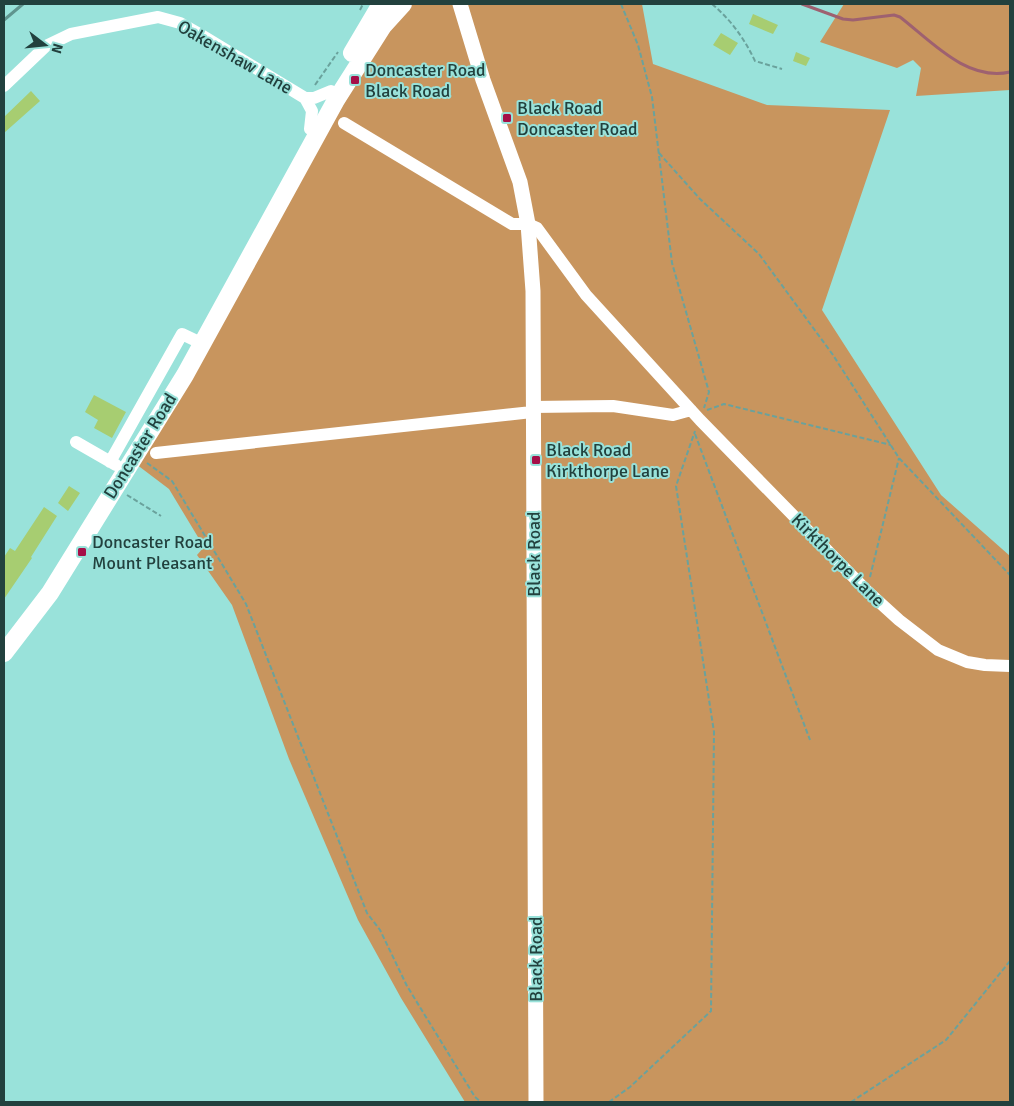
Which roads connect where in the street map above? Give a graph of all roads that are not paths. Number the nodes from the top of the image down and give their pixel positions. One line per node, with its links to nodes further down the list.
1 (403, 4): 5 (highway, Doncaster Road)
2 (462, 7): 8 (main road, Black Road)
3 (370, 8): 5 (highway, Doncaster Road)
4 (4, 86): 6 (street, Oakenshaw Lane)
5 (333, 95): 6 (highway, Doncaster Road); 9 (highway, Doncaster Road)
6 (312, 104): 9 (highway, Doncaster Road)
7 (344, 123): 8 (street)
8 (528, 224): 10 (main road, Black Road); 11 (street, Kirkthorpe Lane)
9 (263, 230): 14 (highway, Doncaster Road)
10 (532, 409): 11 (street); 13 (street); 17 (main road, Black Road)
11 (691, 410): 16 (street, Kirkthorpe Lane)
12 (76, 442): 14 (street)
13 (156, 453)
14 (117, 466): 15 (highway, Doncaster Road)
15 (4, 653)
16 (1010, 666)
17 (536, 1102)

